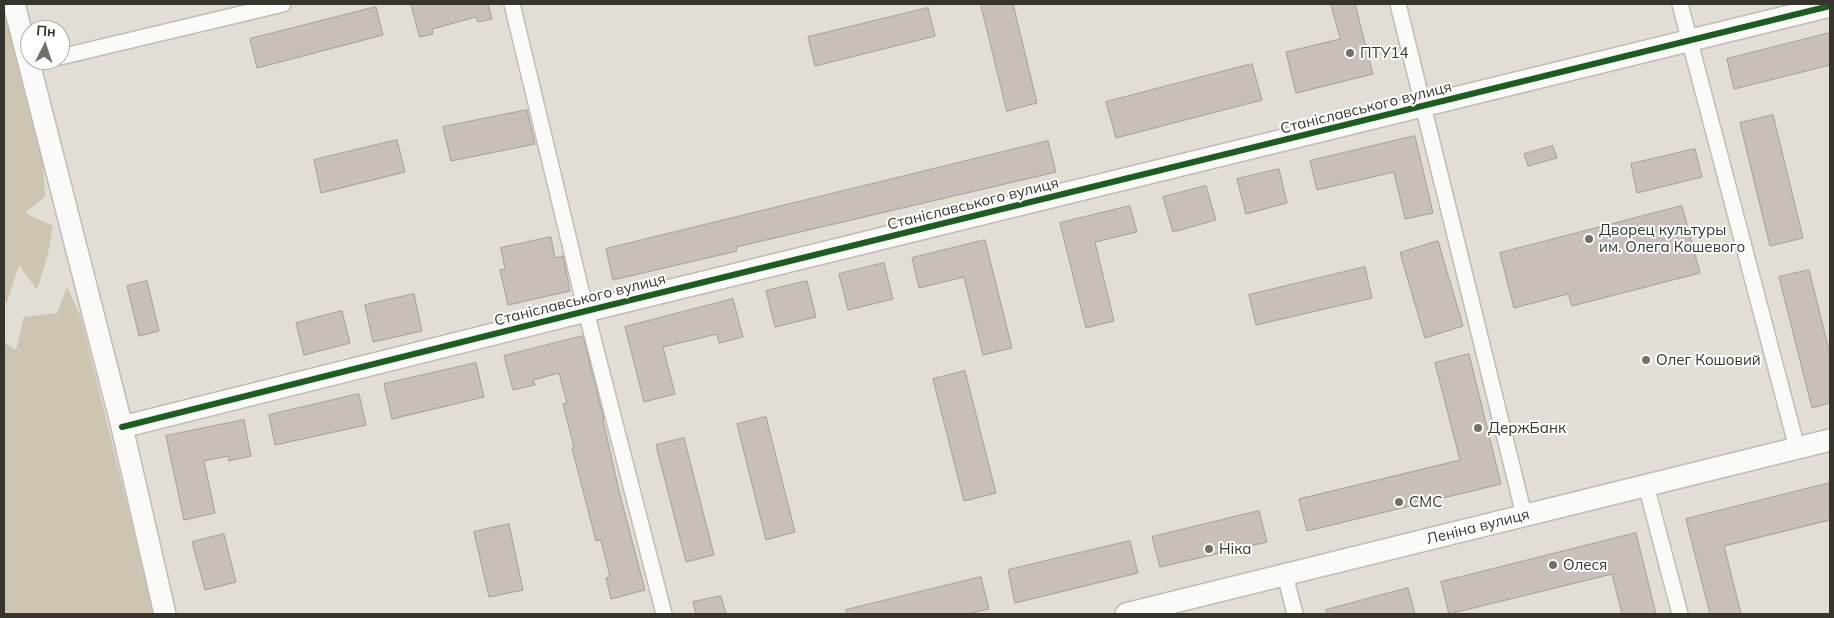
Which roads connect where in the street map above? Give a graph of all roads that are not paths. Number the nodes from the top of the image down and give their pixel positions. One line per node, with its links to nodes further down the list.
1 (14, 4): 7 (street)
2 (282, 4): 9 (street)
3 (512, 4): 12 (street)
4 (1398, 4): 11 (street)
5 (1680, 4): 8 (street)
6 (1830, 6): 8 (street, Станіславського вулиця)
7 (21, 20)
8 (1689, 41): 11 (street, Станіславського вулиця); 15 (street)
9 (70, 55)
10 (40, 70): 13 (street)
11 (1422, 107): 12 (street, Станіславського вулиця); 17 (street)
12 (586, 311): 13 (street, Станіславського вулиця); 20 (street)
13 (122, 427): 19 (street)
14 (1830, 440): 15 (street, Леніна вулиця)
15 (1798, 448): 16 (street, Леніна вулиця)
16 (1646, 485): 17 (street, Леніна вулиця); 23 (street)
17 (1524, 515): 18 (street, Леніна вулиця)
18 (1285, 575): 21 (street, Леніна вулиця); 22 (street)
19 (165, 614)
20 (664, 614)
21 (1126, 614)
22 (1295, 614)
23 (1680, 614)

